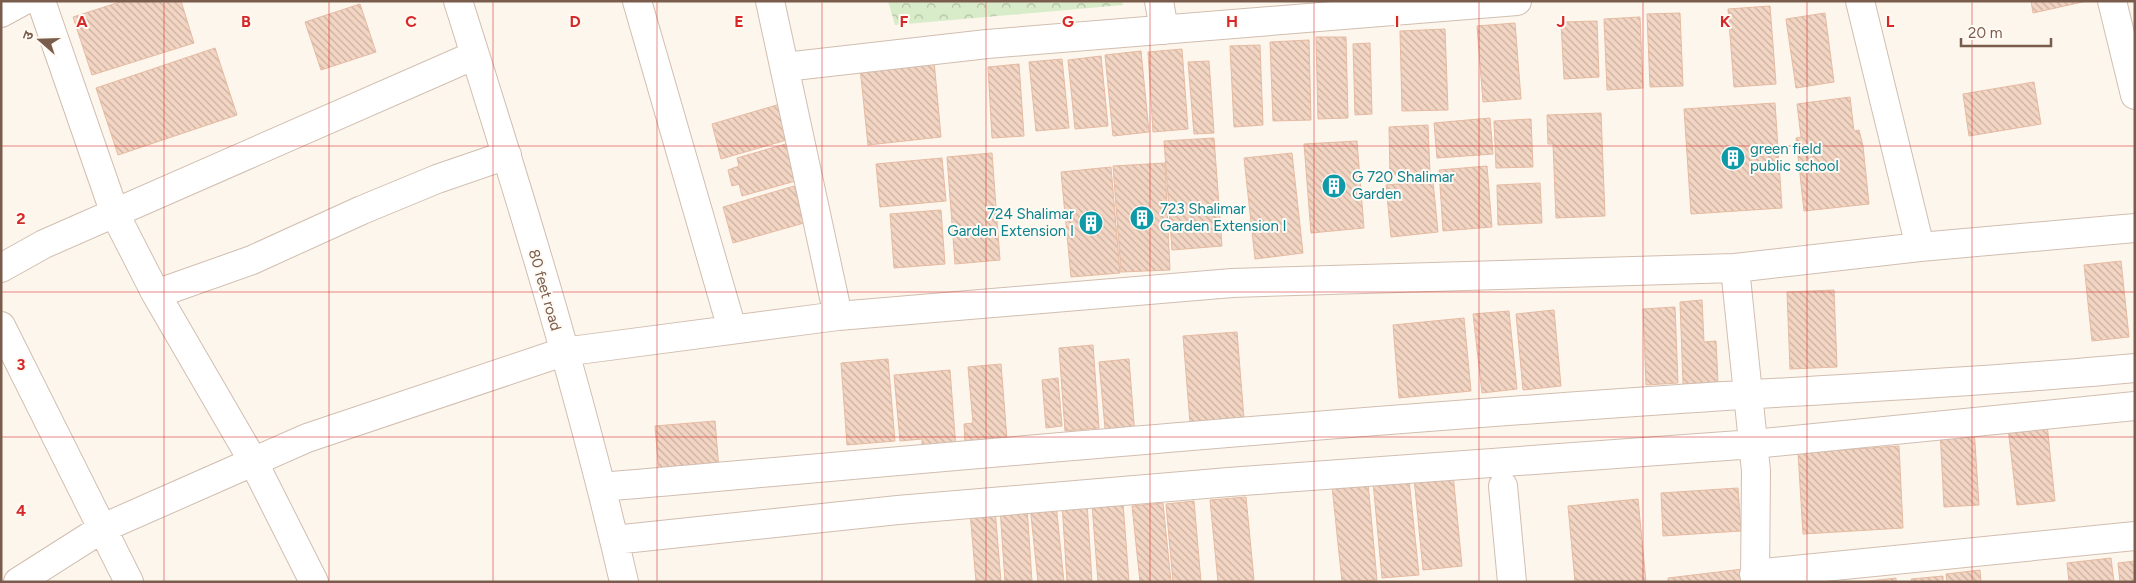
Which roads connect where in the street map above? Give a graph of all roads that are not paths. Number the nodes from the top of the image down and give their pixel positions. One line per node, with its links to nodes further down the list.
1 (23, 1): 11 (street)
2 (40, 1): 17 (street)
3 (458, 1): 13 (street, 80 feet road)
4 (637, 1): 25 (street)
5 (770, 1): 14 (street)
6 (1159, 1): 12 (street)
7 (1517, 1): 10 (street)
8 (1860, 1): 19 (street)
9 (2112, 1): 15 (street)
10 (1395, 6): 12 (street)
11 (1, 13)
12 (1164, 30): 14 (street)
13 (475, 55): 16 (street, 80 feet road); 17 (street)
14 (785, 68): 23 (street)
15 (2135, 95)
16 (507, 154): 22 (street); 26 (street, 80 feet road)
17 (115, 214): 20 (street); 22 (street)
18 (2135, 228): 19 (street)
19 (1920, 247): 21 (street)
20 (1, 268)
21 (1736, 268): 23 (street); 28 (street)
22 (156, 294): 31 (street)
23 (838, 316): 25 (street)
24 (1, 326): 34 (street)
25 (732, 329): 26 (street)
26 (563, 352): 31 (street); 33 (street, 80 feet road)
27 (2135, 368): 28 (street)
28 (1750, 398): 30 (street); 33 (street)
29 (2135, 406): 30 (street)
30 (1753, 441): 36 (street); 37 (street)
31 (253, 461): 34 (street); 40 (street)
32 (1503, 486): 42 (street)
33 (602, 487): 36 (street, 80 feet road)
34 (103, 528): 38 (street); 39 (street)
35 (2135, 536): 37 (street)
36 (614, 540): 41 (street, 80 feet road)
37 (1754, 578)
38 (18, 582)
39 (129, 582)
40 (314, 582)
41 (624, 582)
42 (1512, 582)

